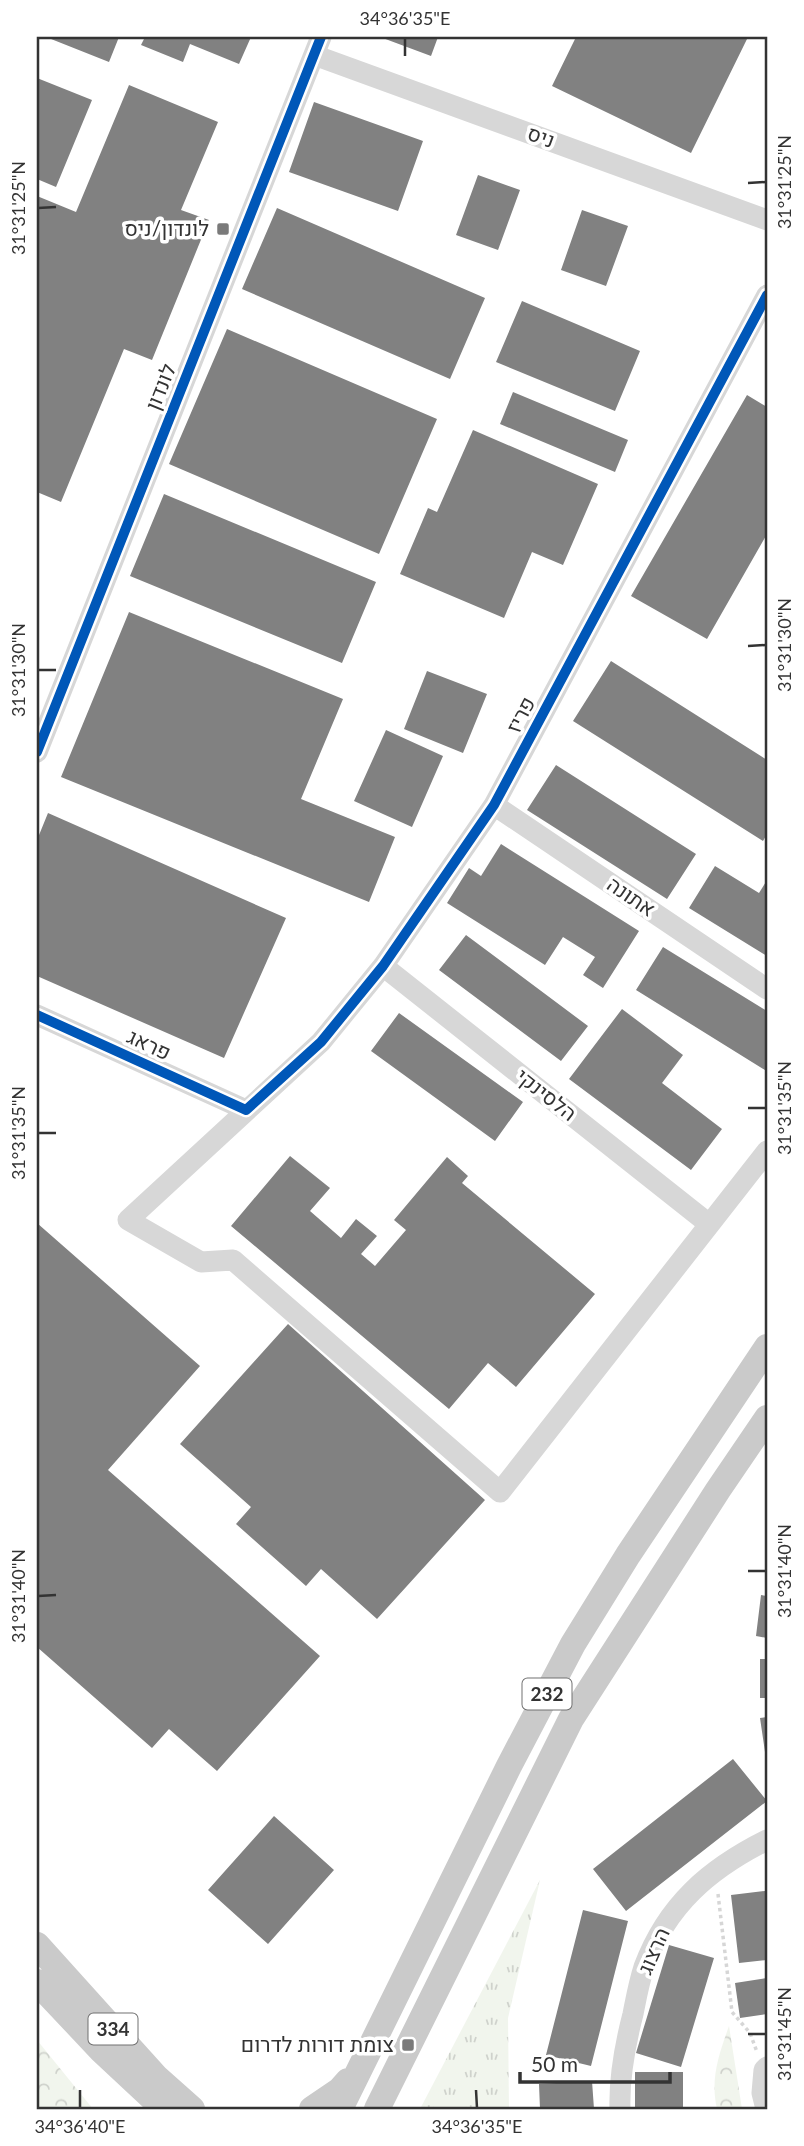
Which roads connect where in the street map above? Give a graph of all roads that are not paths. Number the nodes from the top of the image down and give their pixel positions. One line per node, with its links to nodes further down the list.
1 (317, 46): 2 (street, ניס); 4 (street, לונדון)
2 (767, 220)
3 (767, 295): 5 (street, פריז)
4 (37, 752)
5 (494, 806): 6 (street, פריז); 7 (street, אתונה)
6 (383, 966): 9 (street, פריז); 11 (street, הלסינקי)
7 (767, 989)
8 (37, 1014): 9 (street, פראג)
9 (246, 1110): 11 (street, פריז)
10 (767, 1151): 11 (street)
11 (709, 1224)
12 (767, 1347): 17 (main road, 232)
13 (767, 1418): 23 (main road, 232)
14 (767, 1840): 24 (street, הרצוג)
15 (37, 1945): 20 (main road, 334)
16 (37, 1982): 19 (main road, 334)
17 (362, 2063): 21 (main road); 22 (main road, 232)
18 (766, 2069): 25 (street)
19 (165, 2109)
20 (192, 2109)
21 (312, 2109)
22 (340, 2109)
23 (377, 2109)
24 (620, 2109)
25 (766, 2109)

